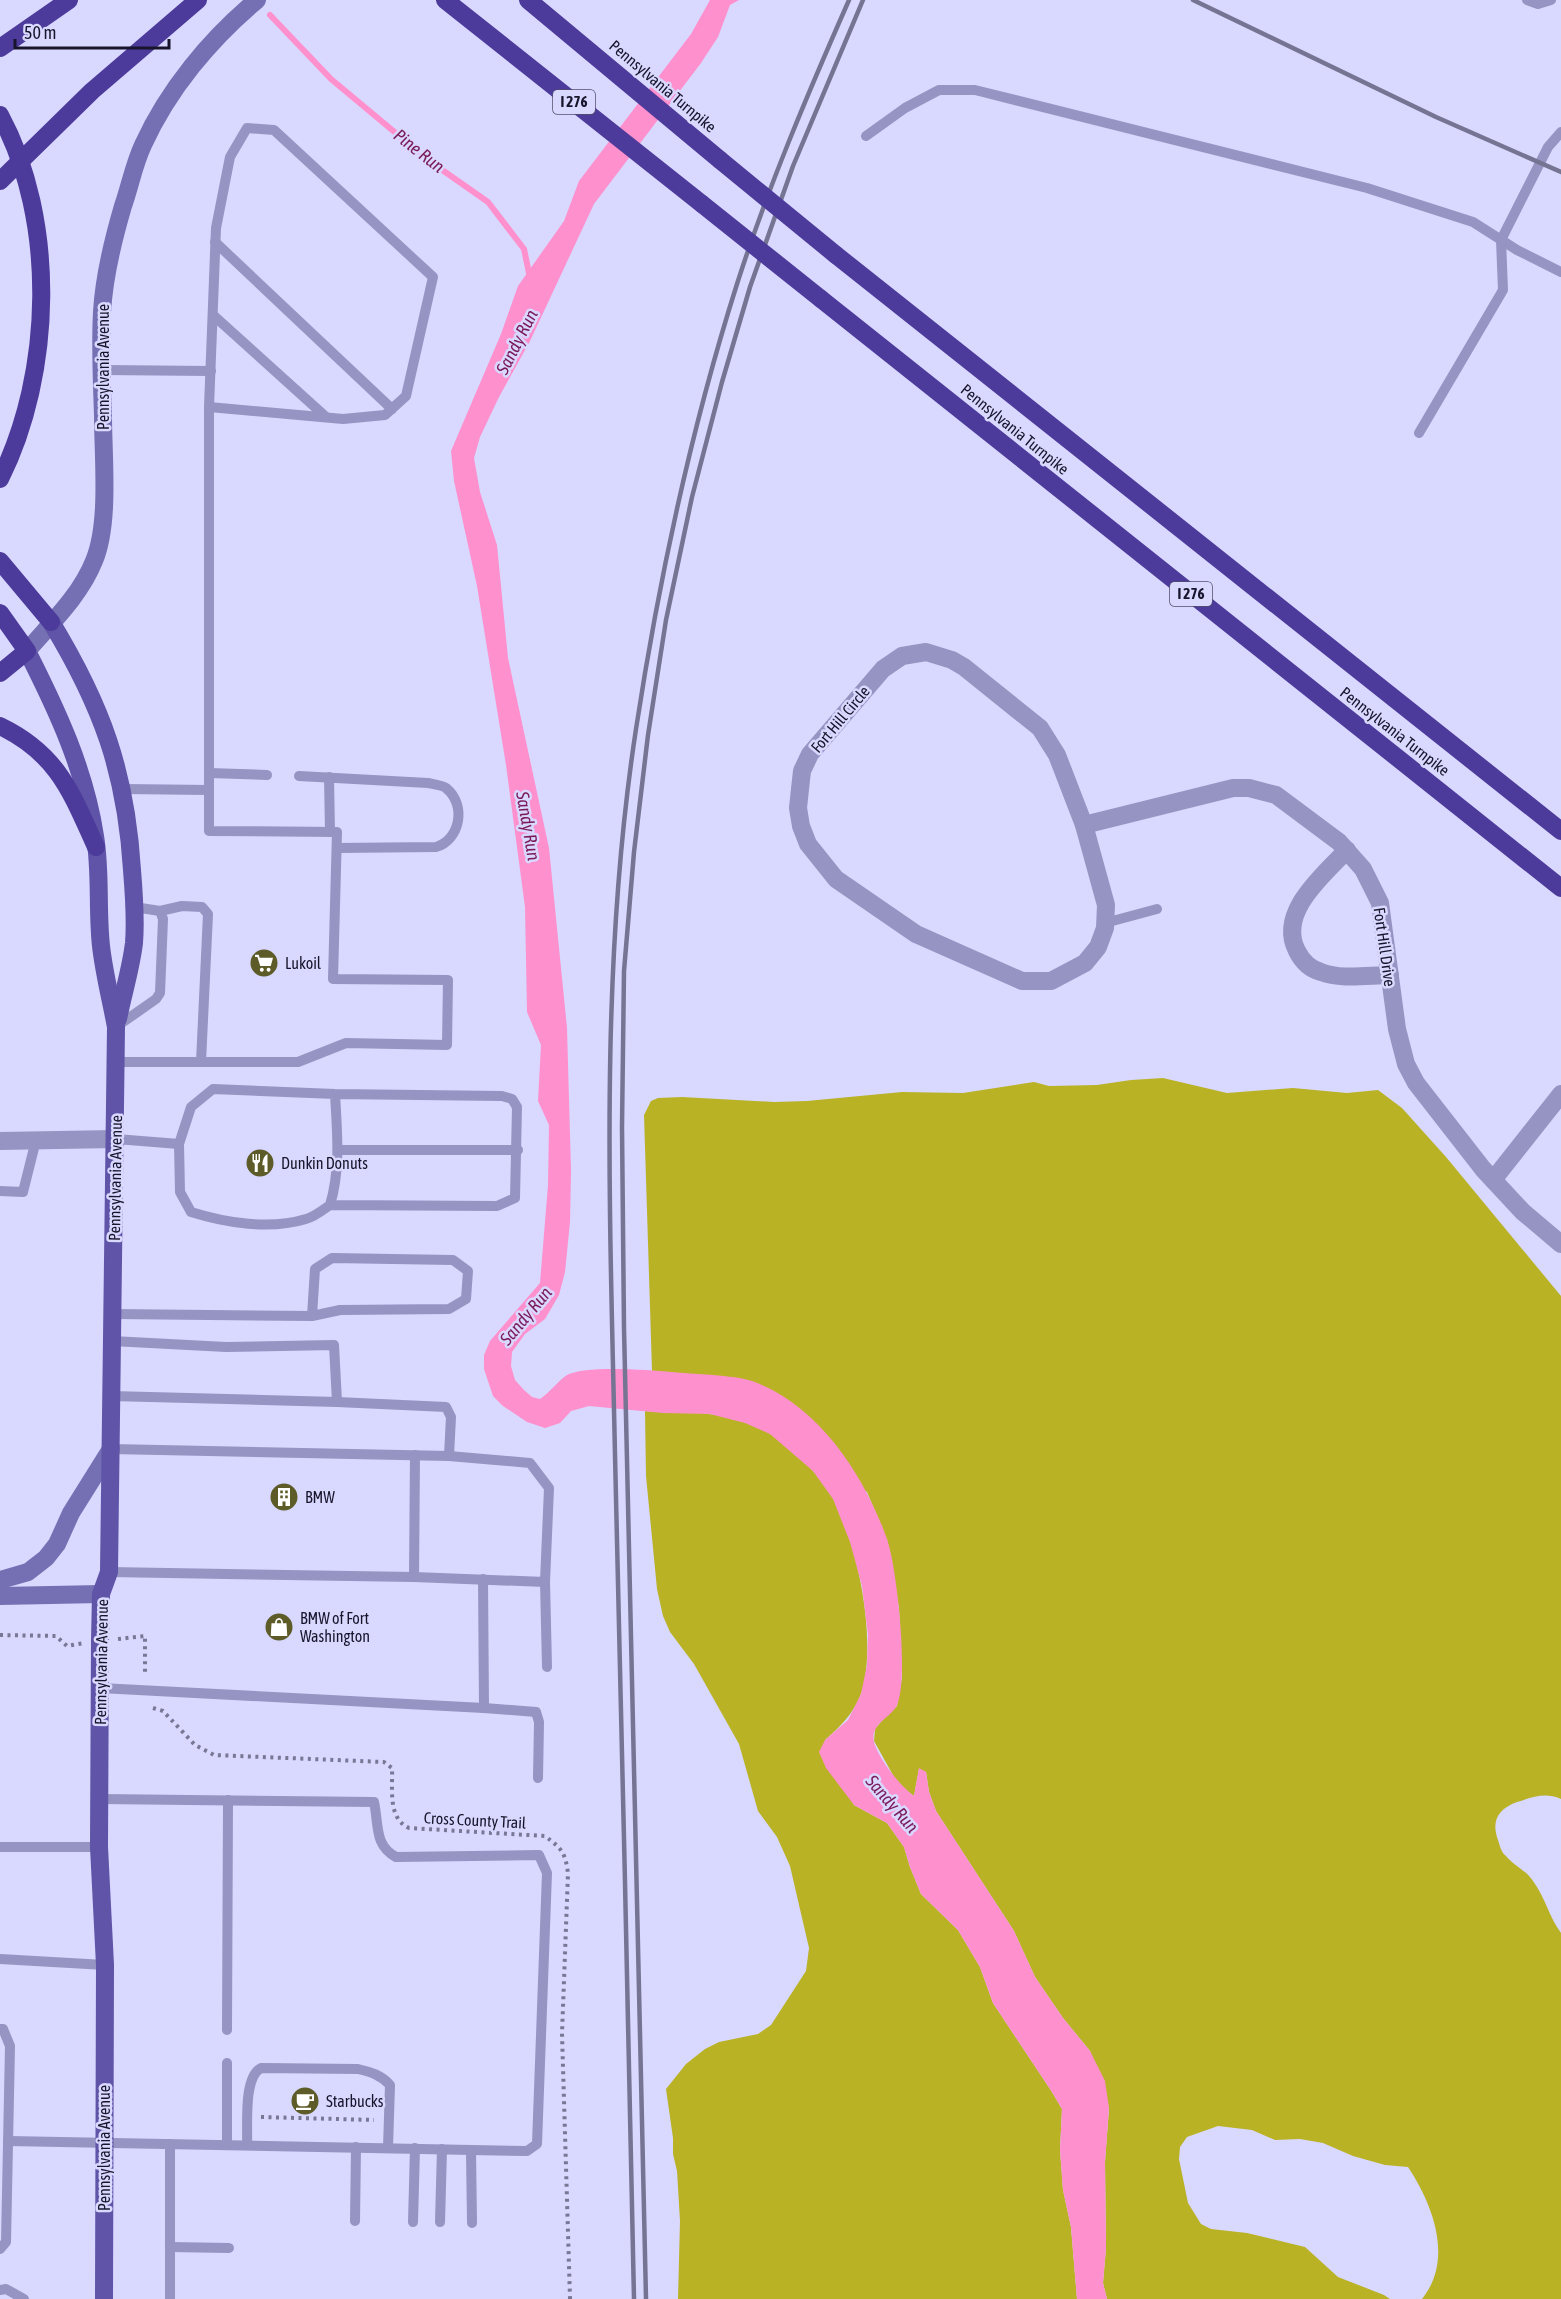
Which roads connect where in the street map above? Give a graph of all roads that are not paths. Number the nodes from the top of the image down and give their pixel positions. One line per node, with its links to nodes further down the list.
1 (69, 0): 8 (highway); 9 (highway)
2 (198, 0): 13 (highway)
3 (256, 0): 18 (main road, Pennsylvania Avenue)
4 (445, 0): 43 (highway, Pennsylvania Turnpike / I 276, bridge)
5 (528, 0): 38 (highway, Pennsylvania Turnpike / I 276, bridge)
6 (1527, 0): 7 (lane)
7 (1551, 0)
8 (0, 43)
9 (0, 48)
10 (0, 115): 24 (highway, bridge)
11 (1561, 132): 14 (lane)
12 (866, 136): 14 (lane)
13 (0, 181)
14 (1501, 240): 16 (lane); 23 (lane)
15 (215, 242): 17 (lane); 21 (lane); 21 (lane)
16 (1561, 272)
17 (213, 315): 19 (lane); 22 (lane)
18 (102, 370): 19 (lane); 27 (main road, Pennsylvania Avenue)
19 (211, 371): 20 (lane)
20 (209, 408): 22 (lane); 31 (lane)
21 (392, 409): 22 (lane)
22 (326, 418)
23 (1419, 433)
24 (0, 479)
25 (0, 561): 27 (highway)
26 (0, 613): 28 (highway)
27 (51, 622): 28 (main road, Pennsylvania Avenue); 35 (main road, Pennsylvania Avenue)
28 (27, 651): 29 (highway); 40 (main road, Pennsylvania Avenue)
29 (0, 674)
30 (0, 726): 40 (highway)
31 (209, 773): 32 (lane); 36 (lane)
32 (267, 775)
33 (299, 776): 34 (lane)
34 (329, 777): 39 (lane); 41 (lane)
35 (123, 789): 36 (lane); 44 (main road, Pennsylvania Avenue)
36 (209, 790): 39 (lane)
37 (1084, 825): 42 (street, Fort Hill Drive); 47 (street, Fort Hill Circle); 47 (street, Fort Hill Circle)
38 (1561, 831)
39 (330, 832): 41 (lane)
40 (96, 847): 49 (main road, Pennsylvania Avenue)
41 (337, 848): 51 (lane)
42 (1347, 850): 48 (street, Fort Hill Drive); 48 (street)
43 (1561, 888)
44 (134, 907): 46 (lane); 49 (main road, Pennsylvania Avenue)
45 (1157, 909): 47 (lane)
46 (160, 911): 49 (lane); 51 (lane)
47 (1105, 923)
48 (1390, 975): 60 (street, Fort Hill Drive)
49 (116, 1027): 50 (main road, Pennsylvania Avenue)
50 (116, 1062): 51 (lane); 54 (main road, Pennsylvania Avenue)
51 (201, 1062)
52 (335, 1094): 57 (lane); 58 (lane); 59 (lane)
53 (1561, 1094): 60 (street)
54 (116, 1139): 55 (street); 57 (lane); 64 (main road, Pennsylvania Avenue)
55 (36, 1140): 56 (street); 61 (lane)
56 (0, 1141)
57 (179, 1144): 62 (lane)
58 (338, 1150): 59 (lane); 62 (lane)
59 (518, 1150): 62 (lane)
60 (1493, 1180): 63 (street, Fort Hill Drive)
61 (0, 1191)
62 (330, 1205)
63 (1561, 1244)
64 (113, 1314): 65 (lane); 66 (main road, Pennsylvania Avenue)
65 (312, 1316): 65 (lane)
66 (112, 1341): 67 (main road, Pennsylvania Avenue); 68 (lane)
67 (111, 1396): 68 (lane); 69 (main road, Pennsylvania Avenue)
68 (337, 1402): 71 (lane)
69 (111, 1449): 70 (lane); 72 (main road, Pennsylvania Avenue); 75 (main road)
70 (415, 1455): 71 (lane); 73 (lane)
71 (449, 1456): 76 (lane)
72 (109, 1572): 73 (lane); 77 (main road, Pennsylvania Avenue)
73 (414, 1577): 74 (lane)
74 (483, 1579): 76 (lane); 81 (lane)
75 (0, 1580)
76 (545, 1581): 79 (lane)
77 (101, 1594): 78 (main road); 80 (main road, Pennsylvania Avenue)
78 (0, 1596)
79 (547, 1667)
80 (100, 1688): 81 (lane); 83 (main road, Pennsylvania Avenue)
81 (484, 1708): 82 (lane)
82 (538, 1778)
83 (99, 1799): 84 (lane); 86 (main road, Pennsylvania Avenue)
84 (228, 1800): 90 (lane); 101 (lane)
85 (0, 1847): 86 (lane)
86 (99, 1847): 88 (main road, Pennsylvania Avenue)
87 (0, 1959): 88 (lane)
88 (105, 1965): 93 (main road, Pennsylvania Avenue)
89 (0, 2029): 92 (lane)
90 (227, 2030)
91 (227, 2063): 95 (lane)
92 (8, 2141): 93 (lane); 108 (lane)
93 (104, 2142): 94 (lane); 111 (main road, Pennsylvania Avenue)
94 (170, 2144): 95 (lane); 106 (lane)
95 (227, 2145): 96 (lane)
96 (247, 2145): 97 (lane); 98 (lane)
97 (356, 2147): 98 (lane); 102 (lane)
98 (388, 2148): 99 (lane)
99 (415, 2148): 100 (lane); 103 (lane)
100 (442, 2149): 101 (lane); 104 (lane)
101 (471, 2150): 105 (lane)
102 (355, 2220)
103 (412, 2222)
104 (440, 2222)
105 (472, 2223)
106 (170, 2247): 107 (lane); 112 (lane)
107 (229, 2248)
108 (0, 2249)
109 (0, 2290): 110 (lane)
110 (24, 2299)
111 (104, 2299)
112 (170, 2299)

